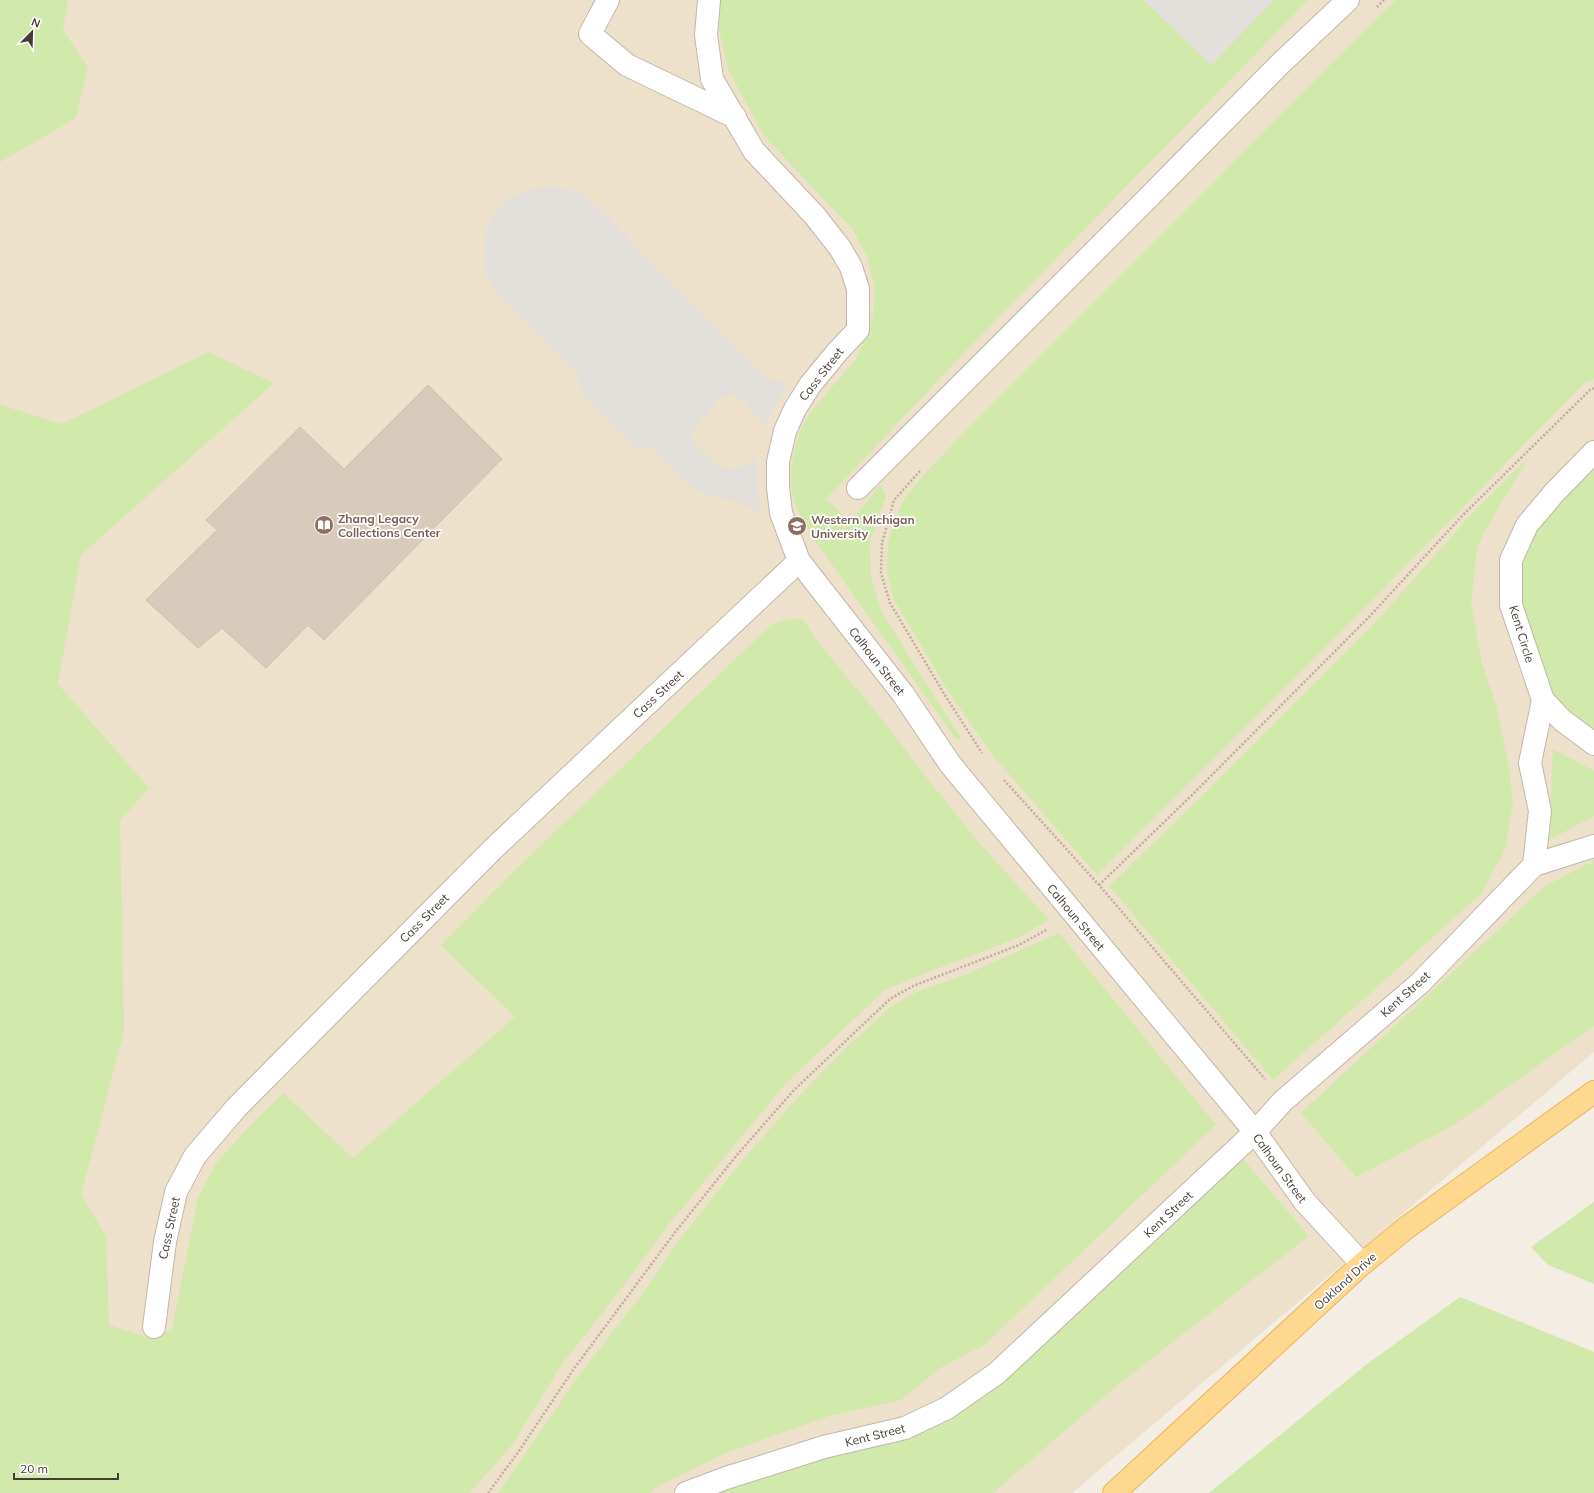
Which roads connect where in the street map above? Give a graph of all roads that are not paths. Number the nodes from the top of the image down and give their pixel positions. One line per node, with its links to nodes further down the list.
1 (608, 0): 4 (street)
2 (709, 0): 4 (street, Cass Street)
3 (1348, 0): 6 (street)
4 (735, 118): 7 (street, Cass Street)
5 (1594, 452): 8 (street, Kent Circle)
6 (858, 488)
7 (799, 561): 13 (street, Calhoun Street); 15 (street, Cass Street)
8 (1543, 700): 9 (street, Kent Circle); 11 (street)
9 (1594, 744)
10 (1594, 846): 11 (street, Kent Street)
11 (1534, 864): 13 (street, Kent Street)
12 (1594, 1092): 14 (main road, Oakland Drive)
13 (1255, 1132): 14 (street, Calhoun Street); 16 (street, Kent Street)
14 (1362, 1264): 17 (main road, Oakland Drive)
15 (154, 1328)
16 (686, 1493)
17 (1114, 1493)

